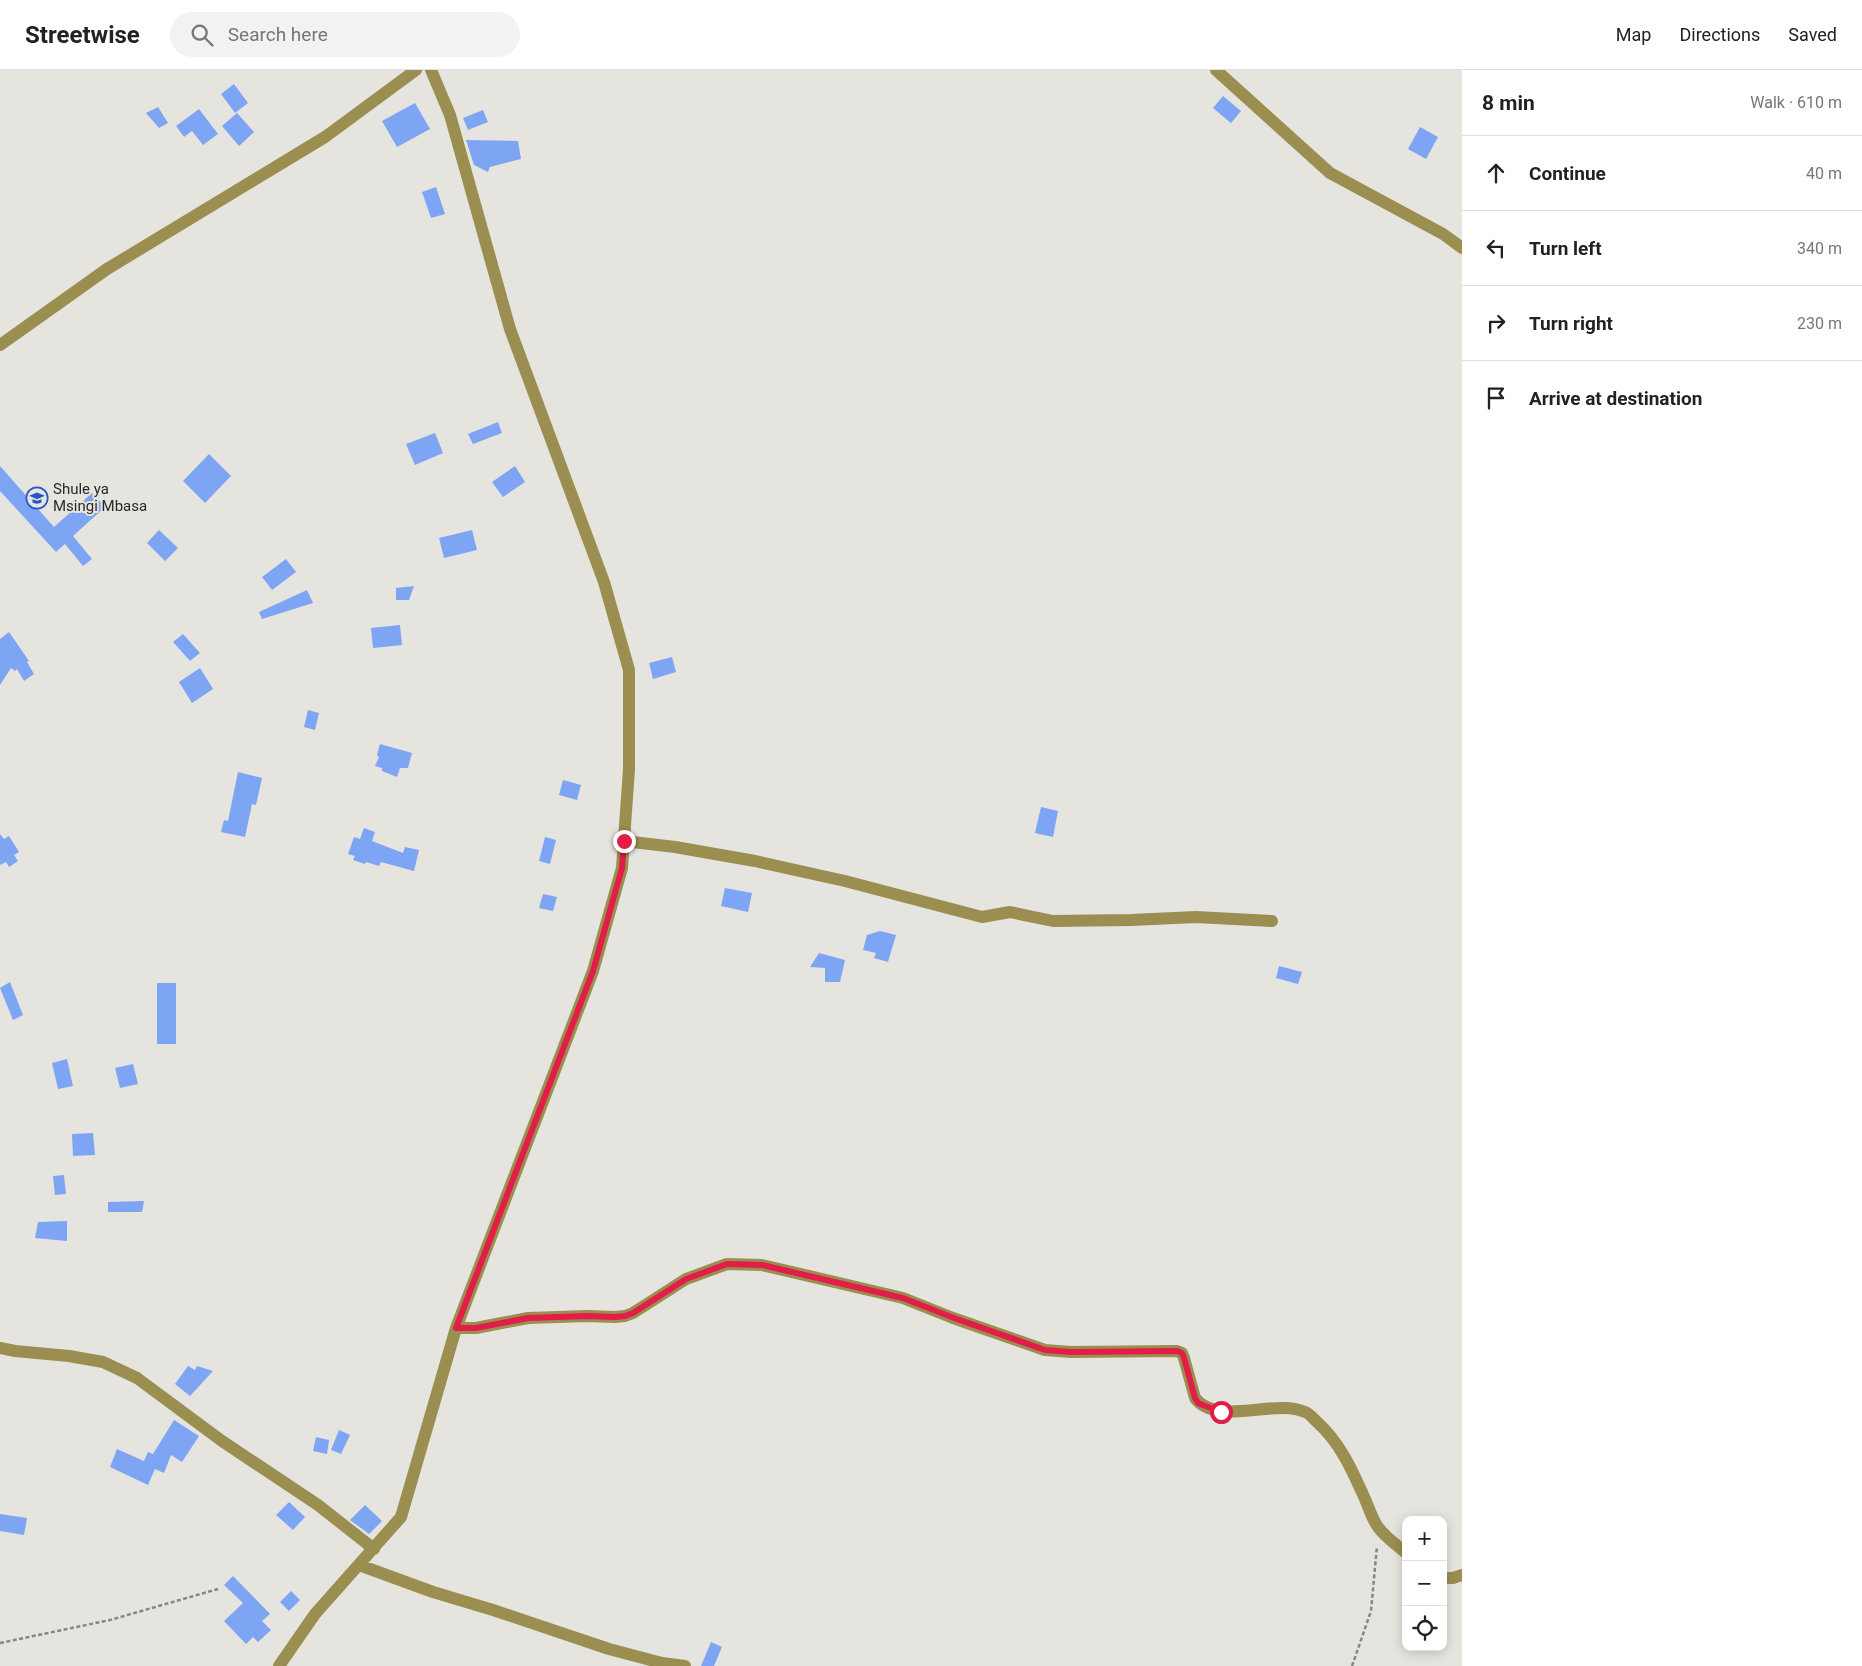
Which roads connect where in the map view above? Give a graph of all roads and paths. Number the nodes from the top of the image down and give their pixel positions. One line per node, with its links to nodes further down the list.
1 (416, 70): 5 (street)
2 (431, 70): 6 (street)
3 (1216, 70): 4 (street)
4 (1462, 248)
5 (0, 346)
6 (624, 841): 7 (street); 8 (street)
7 (1272, 921)
8 (456, 1328): 10 (street); 11 (street)
9 (0, 1348): 11 (street)
10 (1378, 1527): 12 (street); 20 (path)
11 (374, 1549): 13 (street)
12 (1402, 1549)
13 (359, 1566): 18 (street); 19 (street)
14 (1462, 1575): 15 (street)
15 (1447, 1578)
16 (218, 1589): 17 (path)
17 (0, 1642)
18 (278, 1666)
19 (685, 1666)
20 (1352, 1666)

